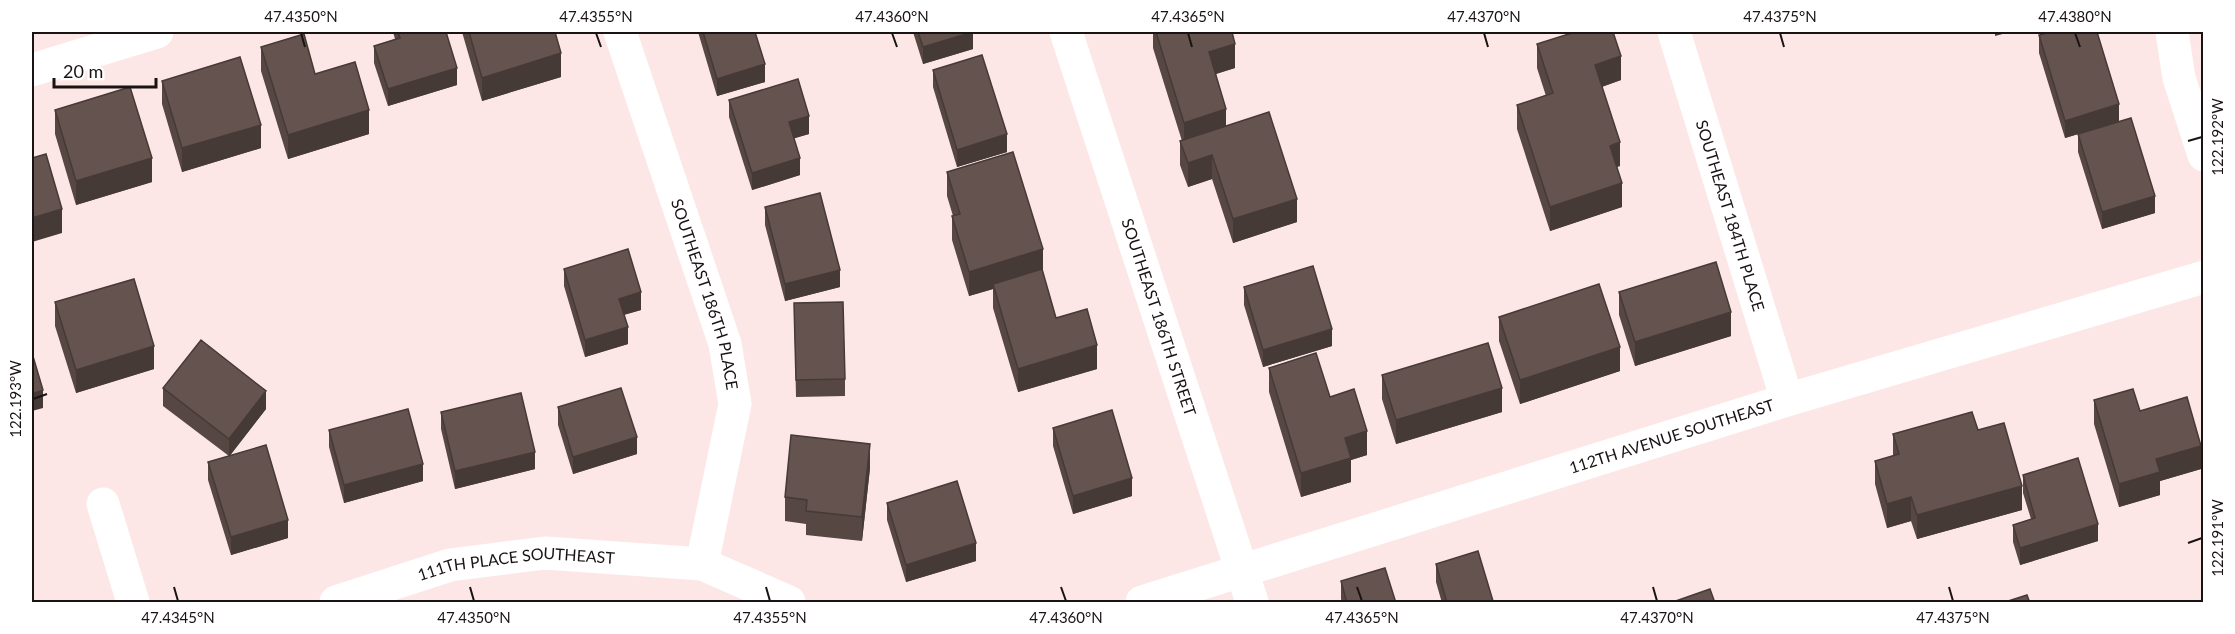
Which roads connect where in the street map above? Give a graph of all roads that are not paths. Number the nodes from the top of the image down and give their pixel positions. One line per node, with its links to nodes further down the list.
1 (157, 32): 6 (street)
2 (620, 32): 11 (street, SOUTHEAST 186TH PLACE)
3 (1066, 32): 12 (street, SOUTHEAST 186TH STREET)
4 (1674, 32): 9 (street, SOUTHEAST 184TH PLACE)
5 (2172, 32): 7 (street)
6 (32, 70)
7 (2204, 155)
8 (2204, 277): 9 (street, 112TH AVENUE SOUTHEAST)
9 (1787, 400): 12 (street, 112TH AVENUE SOUTHEAST)
10 (103, 504): 13 (street)
11 (702, 564): 14 (street, 111TH PLACE SOUTHEAST); 15 (street)
12 (1241, 571): 16 (street, 112TH AVENUE SOUTHEAST); 17 (street, SOUTHEAST 186TH STREET)
13 (133, 603)
14 (336, 603)
15 (789, 603)
16 (1142, 603)
17 (1252, 603)

